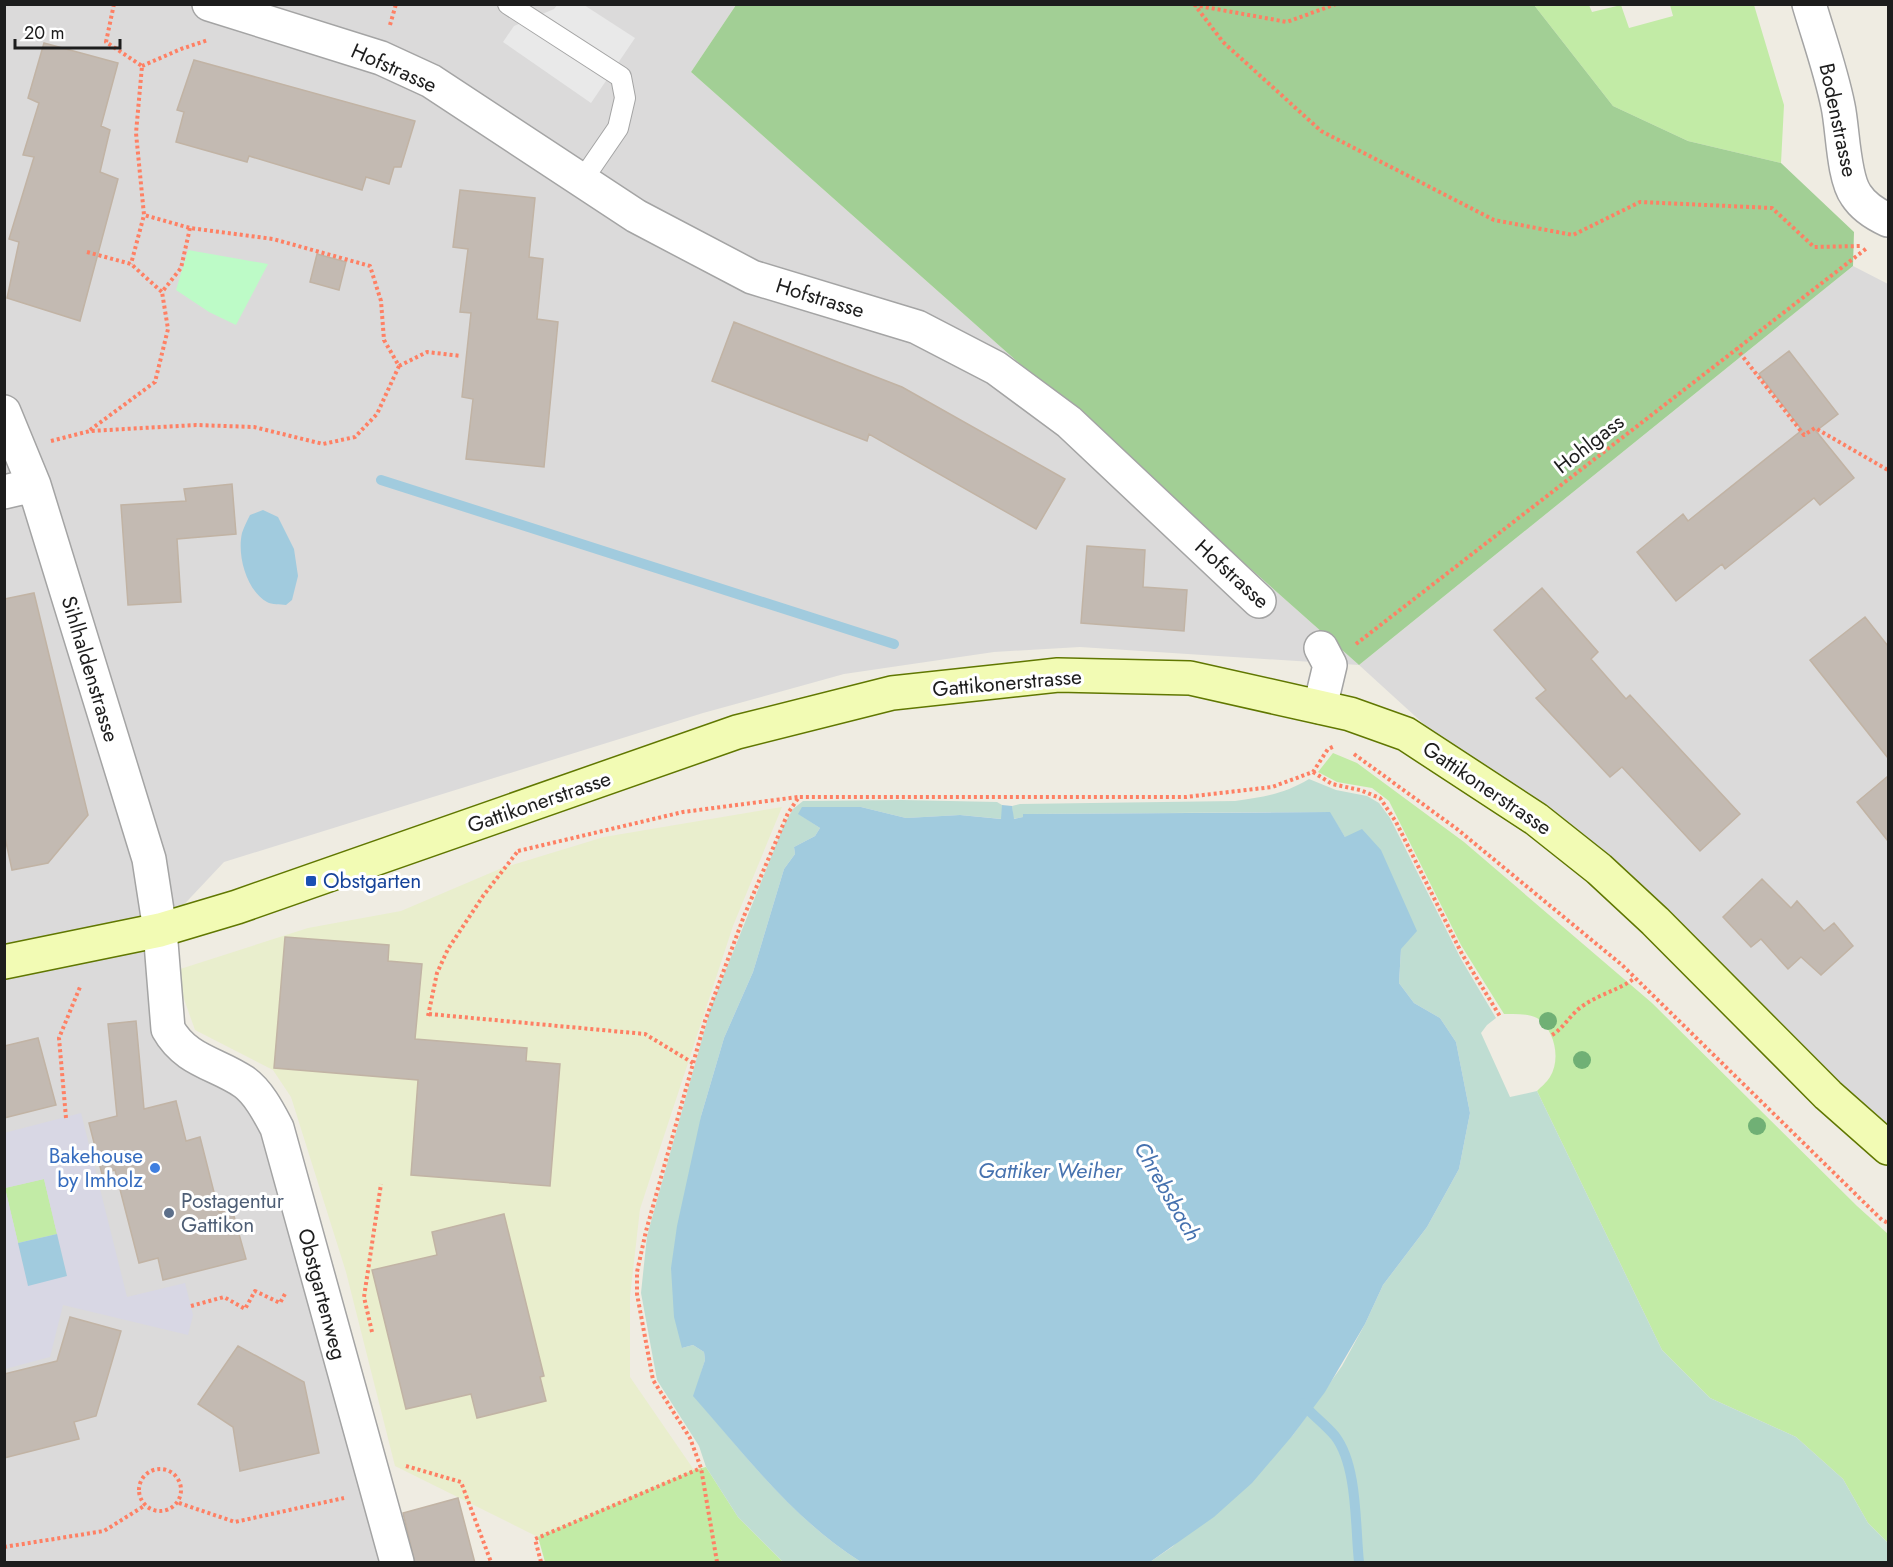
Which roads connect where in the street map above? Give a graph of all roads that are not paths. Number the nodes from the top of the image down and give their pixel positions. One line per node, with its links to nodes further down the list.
1 (508, 4): 4 (lane)
2 (1809, 4): 5 (street, Bodenstrasse)
3 (220, 8): 4 (street, Hofstrasse)
4 (583, 179): 8 (street, Hofstrasse)
5 (1888, 220)
6 (4, 412): 7 (street, Sihlhaldenstrasse)
7 (19, 488): 11 (street, Sihlhaldenstrasse)
8 (1259, 601)
9 (1337, 647): 10 (street)
10 (1320, 707): 11 (main road, Gattikonerstrasse); 13 (main road, Gattikonerstrasse)
11 (160, 930): 12 (main road, Gattikonerstrasse); 14 (street, Obstgartenweg)
12 (4, 962)
13 (1888, 1148)
14 (397, 1563)

